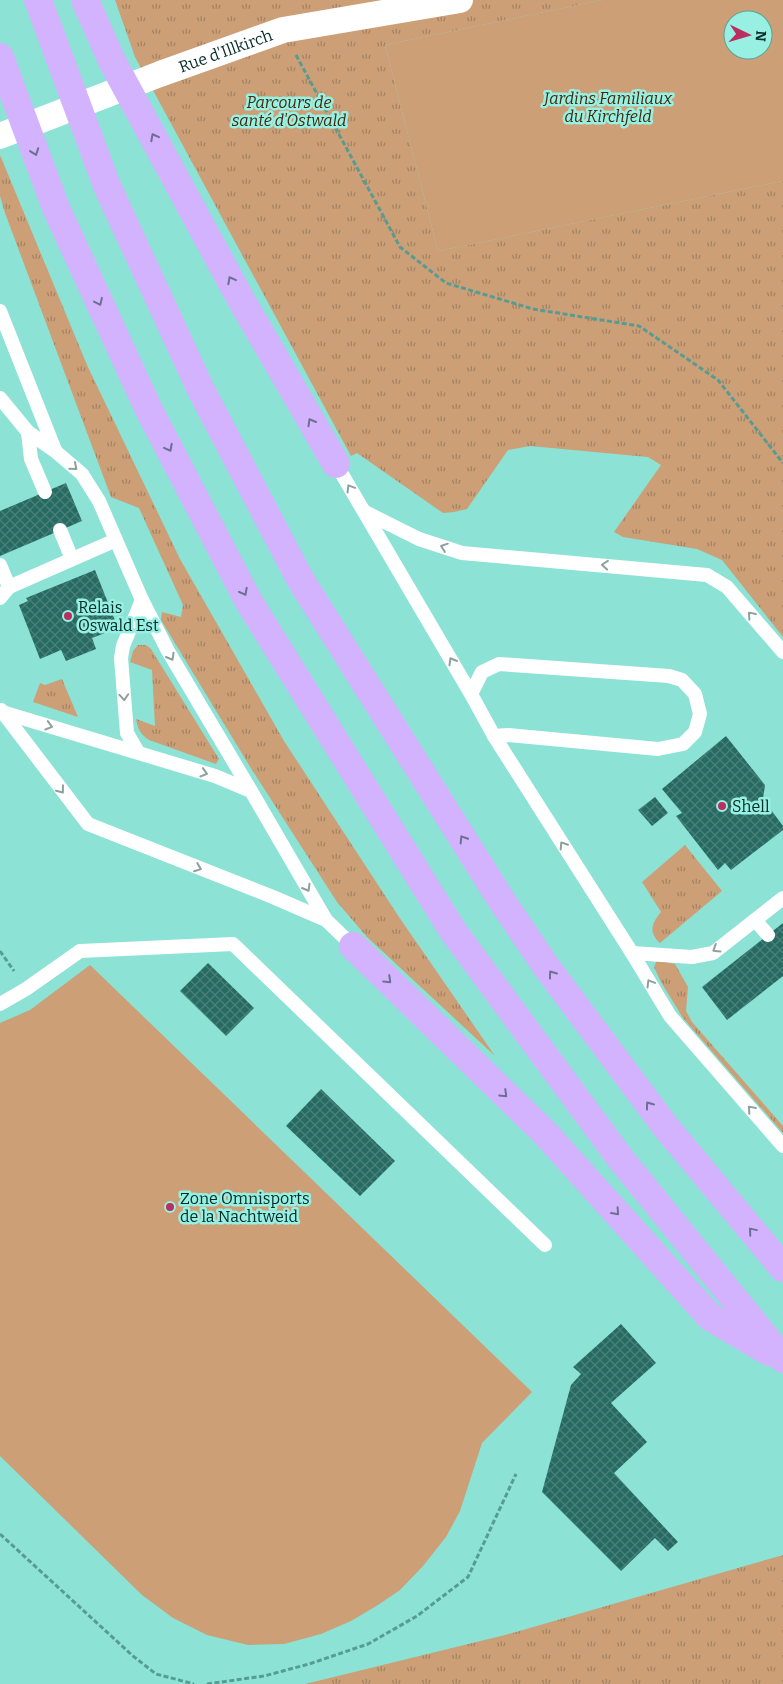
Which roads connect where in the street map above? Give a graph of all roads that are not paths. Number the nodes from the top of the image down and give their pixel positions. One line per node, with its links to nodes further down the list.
1 (38, 0): 34 (highway, one-way to 1)
2 (85, 0): 10 (highway, one-way to 2)
3 (460, 0): 5 (street, Rue d'Illkirch)
4 (0, 57): 35 (highway, one-way to 35)
5 (0, 136)
6 (0, 310): 9 (lane)
7 (0, 398): 8 (lane)
8 (28, 432): 9 (lane); 11 (lane)
9 (55, 451): 14 (lane, one-way to 14)
10 (336, 464): 12 (lane, one-way to 10)
11 (45, 492)
12 (364, 512): 19 (lane, one-way to 12); 20 (lane, one-way to 12)
13 (60, 530): 15 (lane)
14 (116, 540): 15 (lane); 18 (lane)
15 (72, 559): 17 (lane)
16 (0, 565): 17 (lane)
17 (5, 592)
18 (142, 600): 23 (lane, one-way to 23); 24 (lane, one-way to 24)
19 (783, 652)
20 (471, 694): 22 (lane); 22 (lane)
21 (1, 710): 23 (lane, one-way to 23); 26 (lane, one-way to 26)
22 (494, 736): 30 (lane, one-way to 22)
23 (138, 752): 24 (lane, one-way to 24)
24 (251, 791): 26 (lane, one-way to 26)
25 (783, 898): 27 (lane)
26 (326, 920): 29 (lane)
27 (755, 920): 28 (lane); 30 (lane, one-way to 30)
28 (768, 935)
29 (353, 946): 35 (highway, one-way to 35)
30 (632, 953): 32 (lane, one-way to 30)
31 (0, 1004): 33 (lane)
32 (783, 1146)
33 (546, 1245)
34 (783, 1268)
35 (783, 1360)

